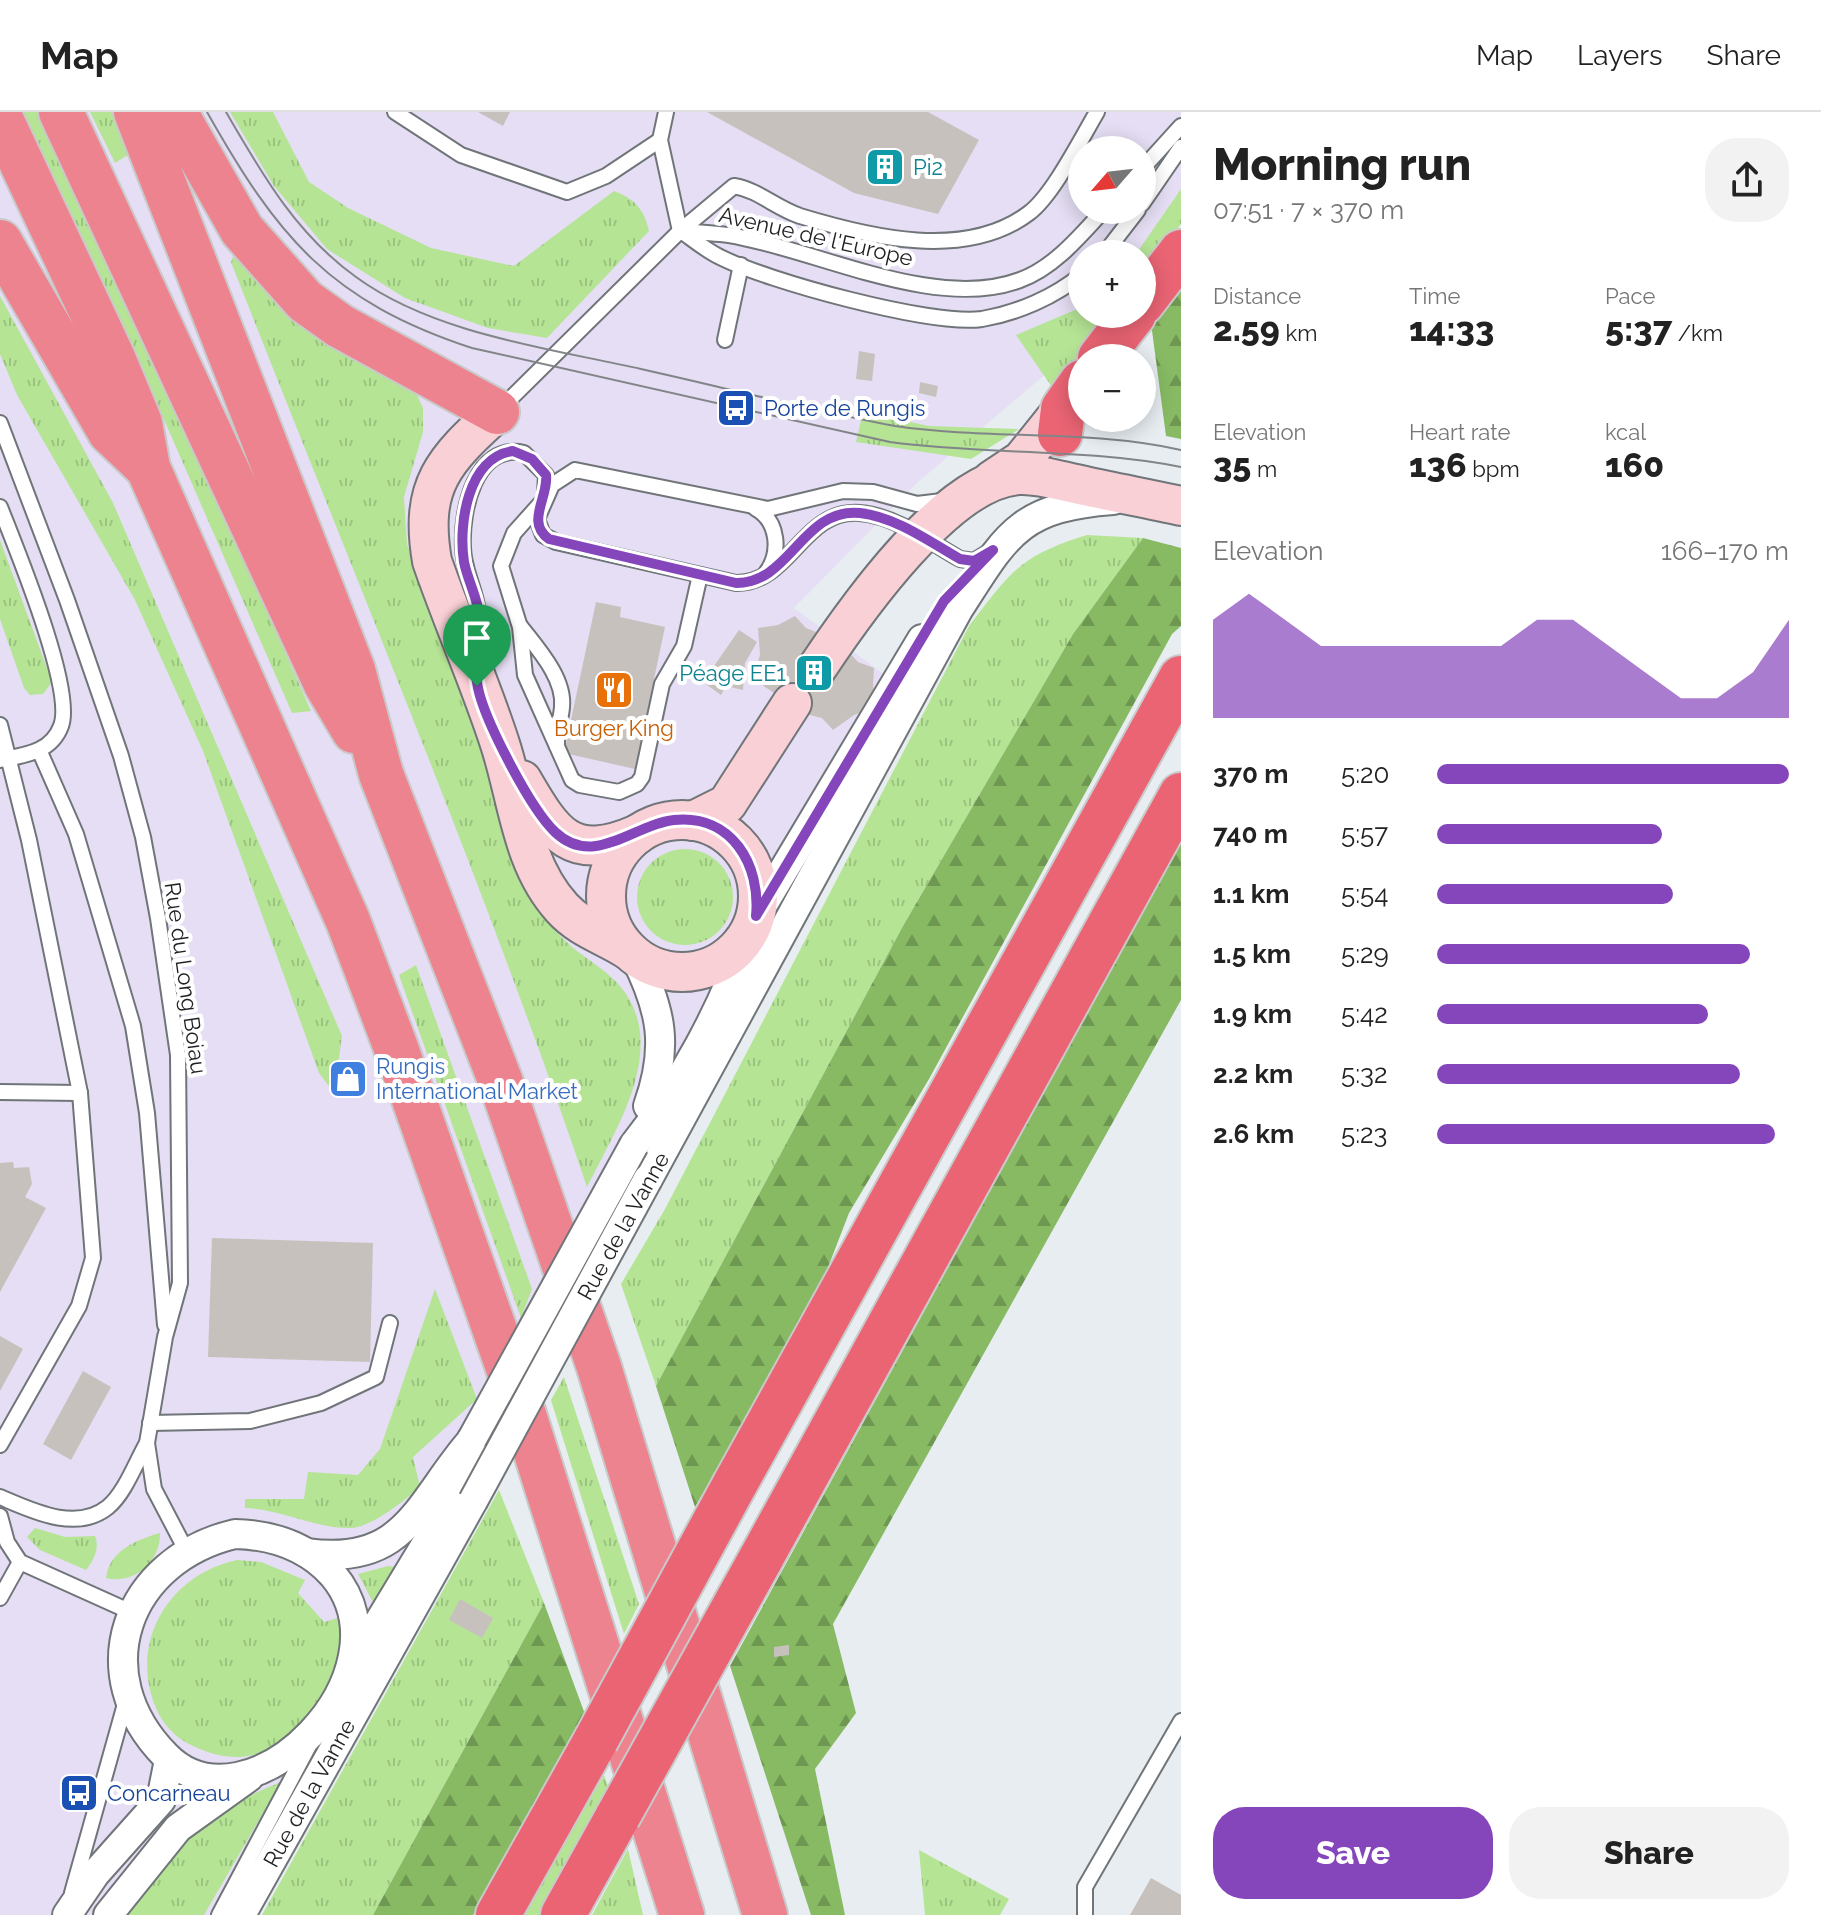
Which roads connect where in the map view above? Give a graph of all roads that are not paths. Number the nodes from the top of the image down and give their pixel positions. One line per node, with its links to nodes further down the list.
1 (61, 112): 50 (highway)
2 (136, 112): 50 (highway)
3 (175, 112): 26 (highway)
4 (395, 112): 9 (lane)
5 (666, 112): 9 (lane)
6 (1097, 112): 15 (lane)
7 (0, 117): 29 (highway)
8 (1181, 126): 11 (lane)
9 (660, 140): 15 (lane)
10 (1181, 147): 12 (lane)
11 (1156, 154)
12 (1156, 184)
13 (1090, 224): 15 (lane, Avenue de l'Europe)
14 (1127, 224): 16 (lane)
15 (680, 231): 19 (lane, Avenue de l'Europe); 26 (lane)
16 (1115, 240)
17 (0, 242): 29 (highway)
18 (1181, 252): 21 (highway)
19 (741, 265): 20 (lane, Avenue de l'Europe); 23 (lane)
20 (1068, 283)
21 (1156, 285)
22 (1123, 328): 24 (highway)
23 (725, 340)
24 (1111, 344)
25 (1068, 409): 30 (main road)
26 (497, 412): 43 (main road)
27 (1068, 422): 31 (main road)
28 (0, 423): 60 (lane, Rue du Long Boiau)
29 (148, 468): 84 (highway)
30 (984, 484): 31 (main road); 35 (lane); 36 (main road)
31 (1084, 494): 33 (main road); 37 (street, Rue de la Vanne)
32 (543, 498): 35 (lane); 38 (lane); 40 (lane); 43 (lane)
33 (1181, 506)
34 (0, 507): 47 (lane)
35 (752, 507): 39 (lane)
36 (922, 537): 37 (lane); 39 (lane); 41 (main road)
37 (999, 544): 54 (street, Rue de la Vanne); 81 (street, Rue de la Vanne, bridge)
38 (700, 575): 39 (lane); 48 (lane)
39 (756, 581)
40 (520, 627): 48 (lane); 48 (lane)
41 (817, 668)
42 (1181, 678): 82 (highway, bridge)
43 (477, 686): 46 (main road)
44 (792, 703): 52 (main road)
45 (0, 725): 49 (lane)
46 (500, 744): 53 (main road); 55 (main road)
47 (40, 752): 49 (lane); 60 (lane)
48 (559, 755)
49 (5, 759): 57 (lane)
50 (381, 774): 85 (highway)
51 (1181, 795): 83 (highway, bridge)
52 (693, 821): 53 (main road); 54 (main road)
53 (638, 834): 55 (main road)
54 (752, 925): 55 (main road); 58 (street, Rue de la Vanne)
55 (631, 952): 58 (street)
56 (0, 1092): 57 (lane)
57 (80, 1093): 64 (lane)
58 (634, 1145): 62 (street, bridge)
59 (390, 1323): 61 (lane)
60 (165, 1337): 61 (lane, Rue du Long Boiau)
61 (150, 1423): 63 (lane, Rue du Long Boiau)
62 (472, 1439): 68 (street); 72 (street)
63 (147, 1443): 65 (lane); 67 (lane, Rue du Long Boiau)
64 (0, 1445)
65 (0, 1497)
66 (0, 1516): 69 (lane)
67 (187, 1552): 68 (street); 71 (street)
68 (307, 1553): 72 (street)
69 (20, 1562): 70 (lane); 71 (lane)
70 (0, 1598)
71 (131, 1612): 73 (street)
72 (351, 1667): 74 (street)
73 (128, 1693): 76 (street); 78 (lane)
74 (322, 1721): 77 (street); 80 (lane)
75 (1181, 1721): 86 (lane)
76 (169, 1760): 77 (street); 78 (street)
77 (255, 1772): 79 (street)
78 (67, 1915)
79 (108, 1915)
80 (219, 1915)
81 (241, 1915)
82 (498, 1915)
83 (563, 1915)
84 (682, 1915)
85 (765, 1915)
86 (1085, 1915)

